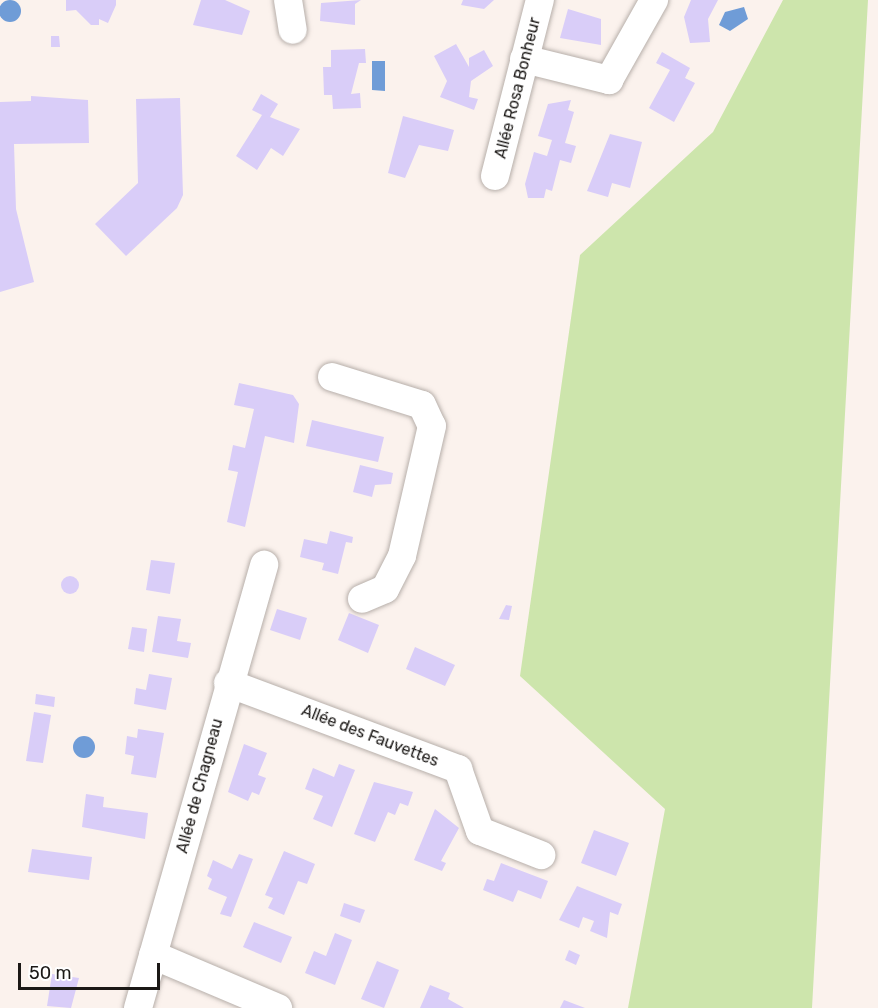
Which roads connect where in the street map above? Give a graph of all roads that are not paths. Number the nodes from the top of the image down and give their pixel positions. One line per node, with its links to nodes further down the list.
1 (288, 0): 4 (street)
2 (540, 0): 5 (street, Allée Rosa Bonheur)
3 (654, 0): 5 (street)
4 (293, 30)
5 (524, 59): 6 (street, Allée Rosa Bonheur)
6 (495, 176)
7 (332, 377): 9 (street)
8 (264, 565): 10 (street, Allée de Chagneau)
9 (362, 599)
10 (228, 683): 11 (street, Allée des Fauvettes); 12 (street, Allée de Chagneau)
11 (541, 855)
12 (153, 956): 13 (street, Allée de Chagneau); 14 (street)
13 (138, 1008)
14 (278, 1008)

